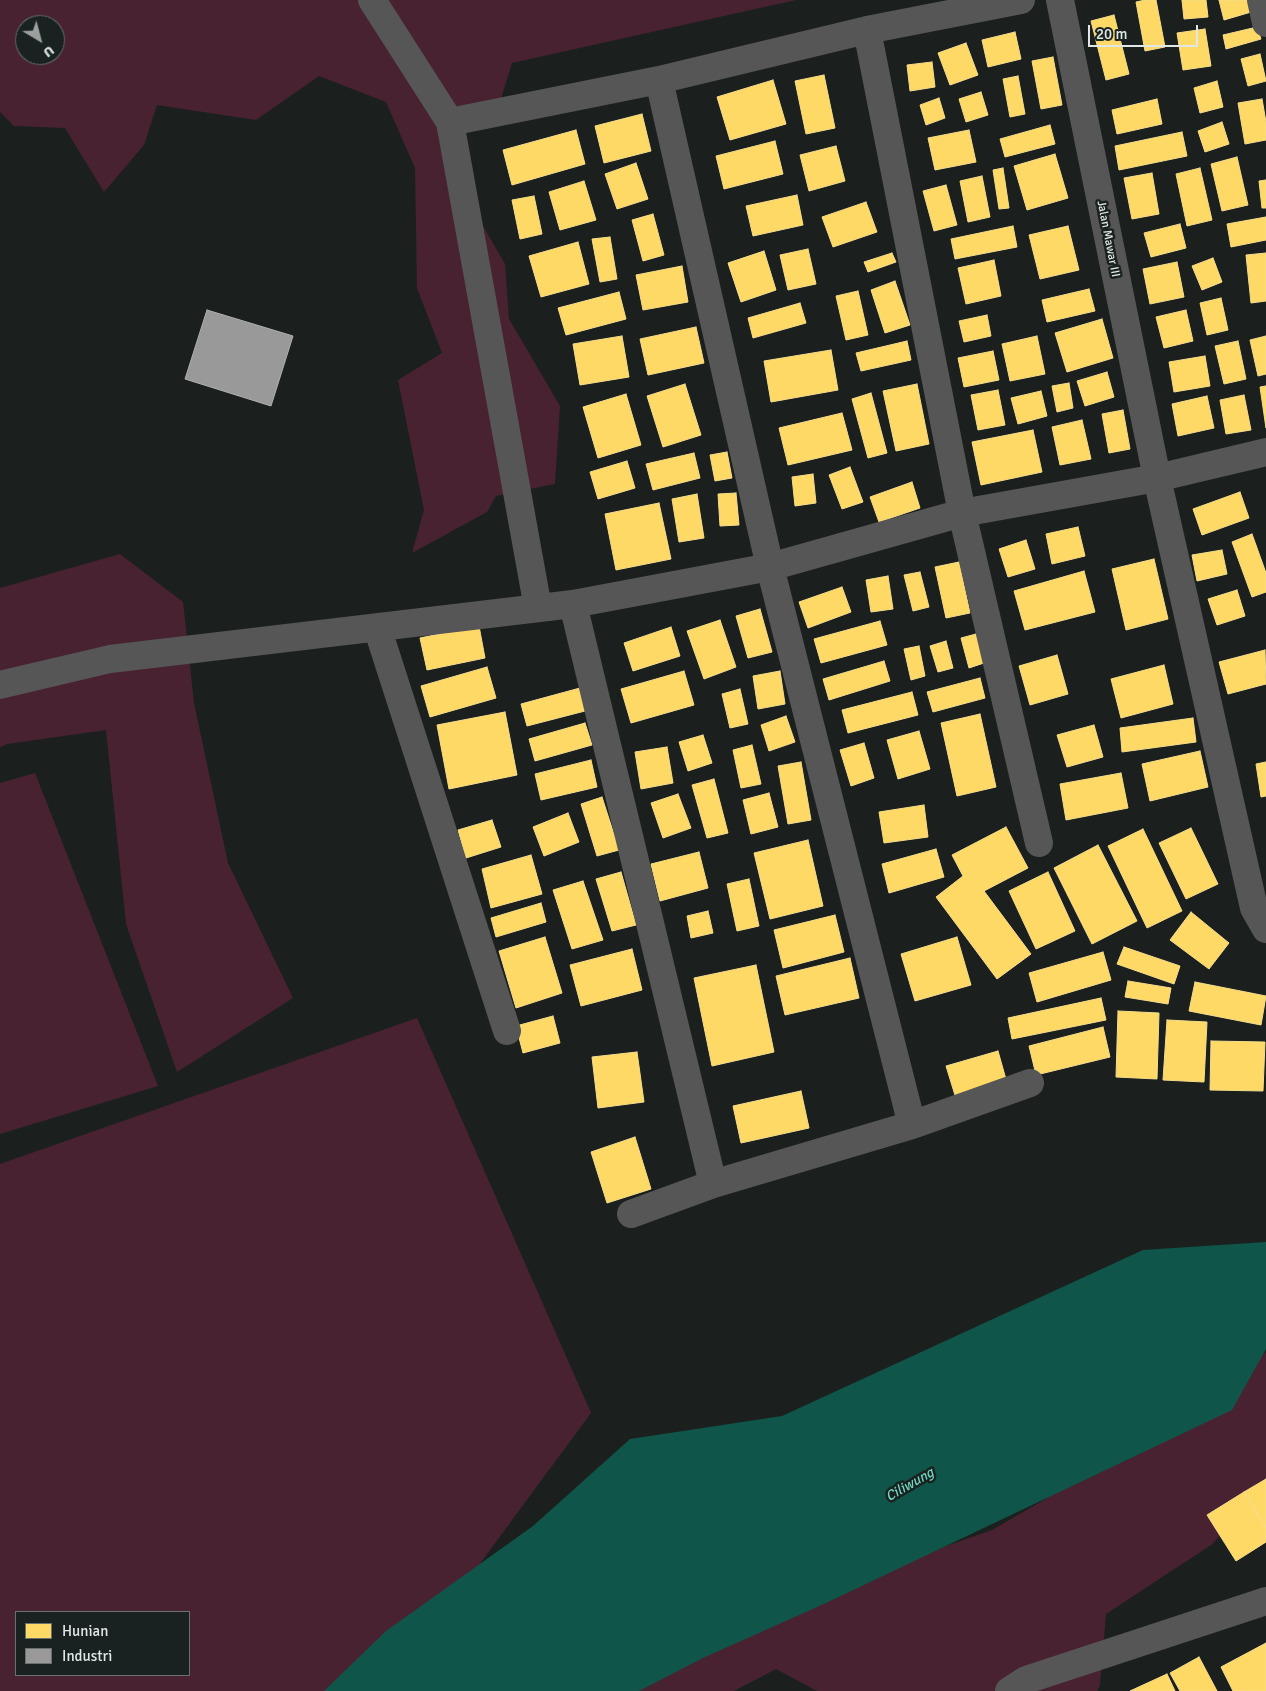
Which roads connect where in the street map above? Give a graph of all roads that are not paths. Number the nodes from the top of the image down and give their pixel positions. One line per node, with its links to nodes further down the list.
1 (372, 0): 8 (street)
2 (1021, 0): 6 (street)
3 (1060, 0): 10 (street, Jalan Mawar III)
4 (1261, 0): 5 (street)
5 (1266, 23)
6 (867, 30): 7 (street); 11 (street)
7 (659, 80): 8 (street); 12 (street)
8 (450, 122): 14 (street)
9 (1266, 452): 10 (street)
10 (1157, 478): 11 (street); 18 (street, Jalan Mawar III)
11 (962, 513): 12 (street); 17 (street)
12 (770, 567): 13 (street); 21 (street)
13 (573, 604): 14 (street); 22 (street)
14 (538, 608): 15 (street)
15 (377, 627): 16 (street); 19 (street)
16 (0, 685)
17 (1039, 843)
18 (1266, 930)
19 (507, 1031)
20 (1030, 1083): 21 (street)
21 (912, 1125): 22 (street)
22 (713, 1184): 23 (street)
23 (631, 1214)
24 (1266, 1601): 25 (street)
25 (1009, 1691)

